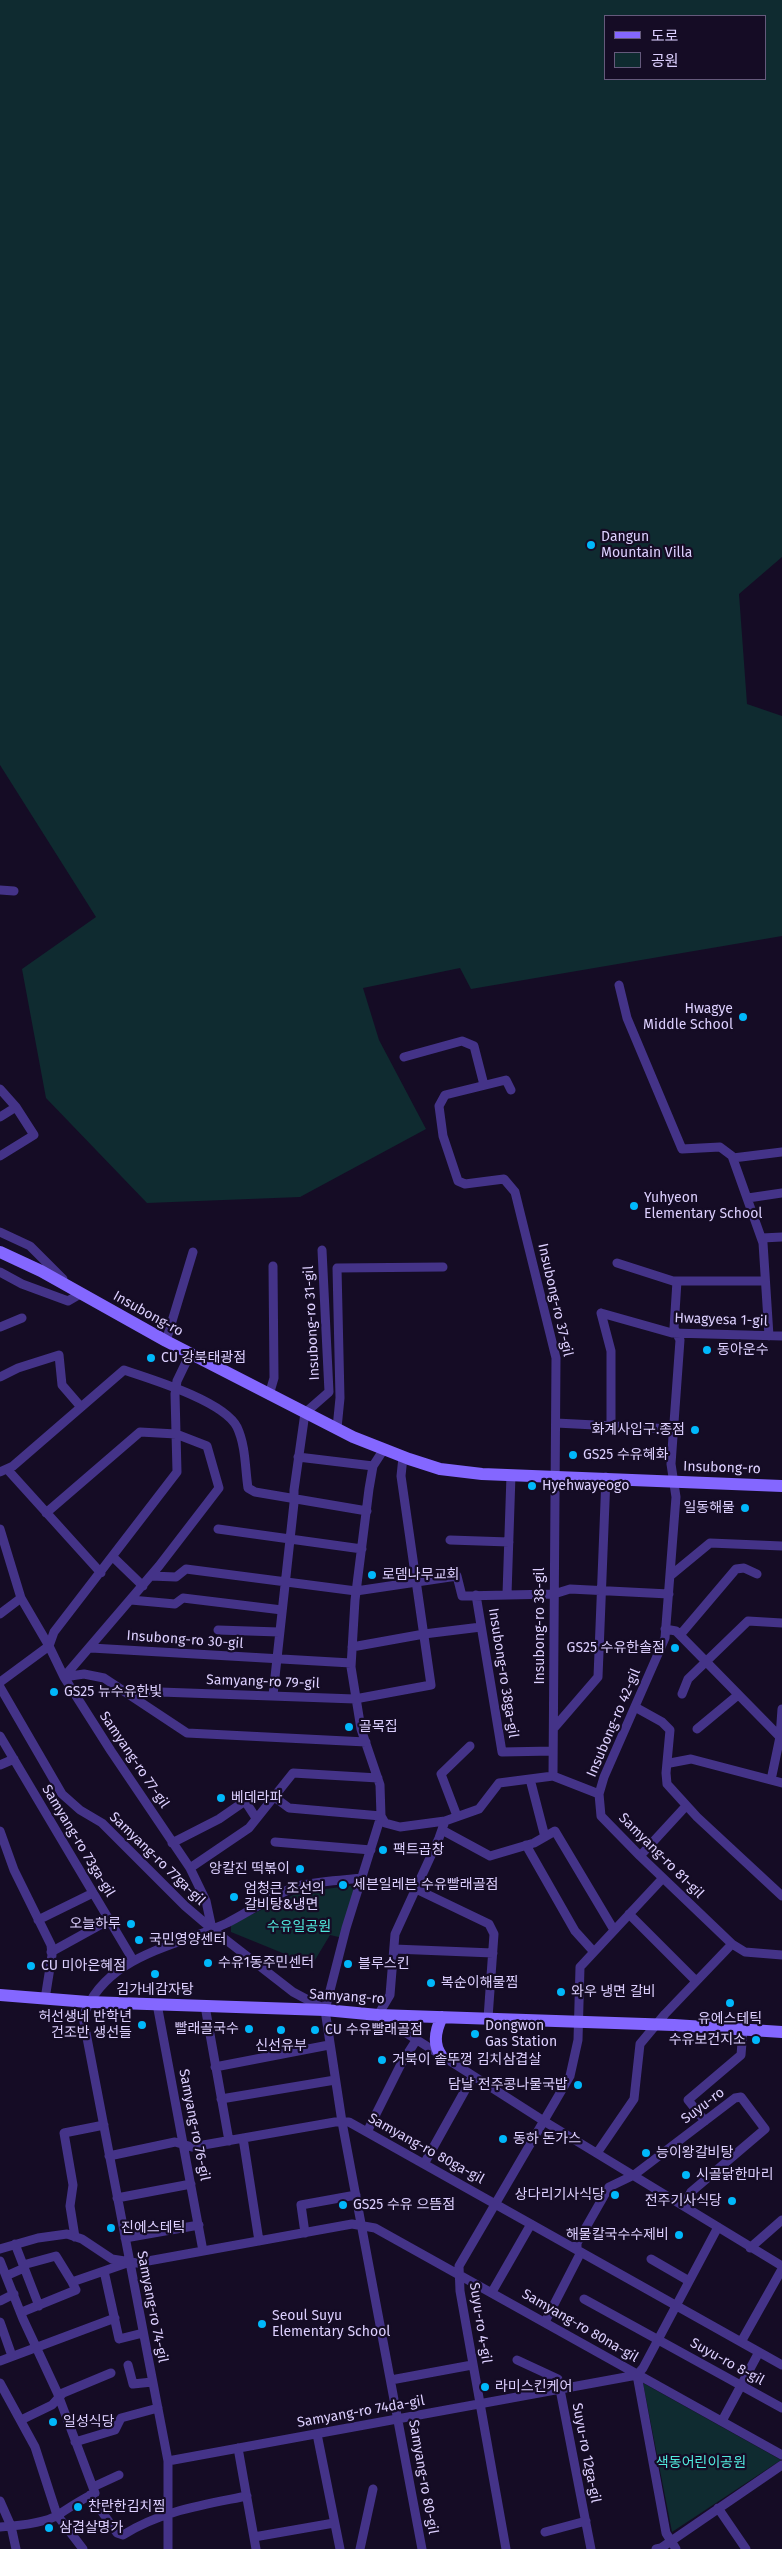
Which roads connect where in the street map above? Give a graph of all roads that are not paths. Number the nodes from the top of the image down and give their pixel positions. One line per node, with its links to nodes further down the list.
1 (0, 890): 2 (street)
2 (14, 891)
3 (619, 985): 12 (street)
4 (404, 1056): 5 (street)
5 (484, 1085): 7 (street); 40 (street, Insubong-ro 37-gil)
6 (0, 1089): 8 (street)
7 (511, 1090)
8 (16, 1107): 9 (street); 11 (street)
9 (0, 1116)
10 (782, 1152): 12 (street)
11 (0, 1156)
12 (733, 1158): 14 (street)
13 (782, 1193): 14 (street)
14 (748, 1198): 17 (street)
15 (0, 1232): 27 (street)
16 (782, 1237): 17 (street)
17 (762, 1238): 26 (street)
18 (322, 1250): 39 (street, Insubong-ro 31-gil)
19 (0, 1252): 27 (main road, Insubong-ro)
20 (193, 1252): 33 (street)
21 (617, 1263): 25 (street)
22 (273, 1266): 37 (street)
23 (442, 1267): 42 (street)
24 (0, 1272): 27 (street)
25 (677, 1280): 26 (street); 30 (street, Insubong-ro 42-gil)
26 (765, 1281): 31 (street)
27 (80, 1294): 33 (main road, Insubong-ro)
28 (22, 1318): 29 (street)
29 (0, 1327)
30 (677, 1333): 31 (street, Hwagyesa 1-gil); 41 (street, Hwagyesa 1-gil); 43 (street, Insubong-ro 42-gil)
31 (769, 1336): 32 (street, Hwagyesa 1-gil)
32 (782, 1336)
33 (166, 1341): 34 (main road, Insubong-ro)
34 (190, 1354): 36 (street); 37 (main road, Insubong-ro)
35 (0, 1378): 38 (street)
36 (176, 1387): 38 (street); 44 (street); 55 (street)
37 (269, 1395): 39 (main road, Insubong-ro)
38 (81, 1407): 49 (street)
39 (305, 1413): 42 (main road, Insubong-ro); 46 (street)
40 (556, 1423): 41 (street); 51 (street, Insubong-ro 37-gil)
41 (611, 1426): 43 (street)
42 (337, 1428): 45 (main road, Insubong-ro)
43 (674, 1429): 53 (street, Insubong-ro 42-gil)
44 (176, 1434): 57 (street); 65 (street); 68 (street)
45 (384, 1449): 47 (main road, Insubong-ro); 48 (street)
46 (298, 1457): 48 (street); 55 (street)
47 (403, 1457): 50 (main road, Insubong-ro); 71 (street)
48 (373, 1466): 56 (street)
49 (4, 1471): 57 (street)
50 (511, 1474): 51 (main road, Insubong-ro); 62 (street)
51 (555, 1476): 52 (main road, Insubong-ro); 76 (street, Insubong-ro 38-gil)
52 (606, 1477): 53 (main road, Insubong-ro); 73 (street)
53 (673, 1481): 54 (main road, Insubong-ro); 69 (street, Insubong-ro 42-gil)
54 (782, 1486)
55 (294, 1498): 56 (street); 60 (street)
56 (367, 1511): 64 (street)
57 (46, 1512): 66 (street)
58 (0, 1529): 79 (street, Samyang-ro 77-gil)
59 (218, 1529): 60 (street)
60 (290, 1540): 64 (street); 70 (street)
61 (450, 1540): 62 (street)
62 (509, 1542): 75 (street)
63 (782, 1546): 69 (street)
64 (362, 1549): 74 (street)
65 (113, 1557): 66 (street); 72 (street)
66 (101, 1573): 90 (street)
67 (757, 1574): 89 (street)
68 (151, 1576): 70 (street); 72 (street)
69 (670, 1576): 77 (street, Insubong-ro 42-gil)
70 (285, 1581): 74 (street); 81 (street)
71 (416, 1584): 74 (street); 78 (street); 88 (street)
72 (143, 1586): 80 (street)
73 (602, 1590): 76 (street, Insubong-ro 38ga-gil); 77 (street, Insubong-ro 38ga-gil); 106 (street)
74 (356, 1591): 91 (street)
75 (507, 1594): 76 (street, Insubong-ro 38ga-gil); 78 (street, Insubong-ro 38ga-gil)
76 (554, 1594): 106 (street, Insubong-ro 38-gil)
77 (669, 1594): 85 (street, Insubong-ro 42-gil)
78 (476, 1595): 84 (street, Insubong-ro 38ga-gil)
79 (21, 1598): 82 (street); 90 (street, Samyang-ro 77-gil)
80 (131, 1600): 81 (street); 92 (street)
81 (282, 1610): 87 (street)
82 (0, 1614)
83 (782, 1623): 94 (street)
84 (481, 1627): 88 (street); 112 (street, Insubong-ro 38ga-gil)
85 (665, 1629): 89 (street); 104 (street, Insubong-ro 42-gil)
86 (218, 1630): 87 (street, Insubong-ro 30-gil)
87 (279, 1632): 93 (street)
88 (424, 1634): 91 (street); 103 (street, Samyang-ro 79-gil)
89 (680, 1635): 94 (street)
90 (49, 1646): 96 (street, Samyang-ro 77-gil); 97 (street)
91 (352, 1647): 95 (street)
92 (91, 1648): 93 (street, Insubong-ro 30-gil); 96 (street)
93 (276, 1659): 95 (street, Insubong-ro 30-gil); 101 (street)
94 (707, 1662): 100 (street); 102 (street)
95 (351, 1663): 103 (street)
96 (64, 1677): 99 (street); 131 (street, Samyang-ro 77-gil)
97 (0, 1682)
98 (0, 1687): 144 (street, Samyang-ro 77ga-gil)
99 (126, 1693): 101 (street, Samyang-ro 79-gil); 110 (street)
100 (682, 1694)
101 (273, 1695): 103 (street, Samyang-ro 79-gil)
102 (738, 1695): 107 (street); 109 (street)
103 (355, 1699): 110 (street)
104 (635, 1706): 121 (street, Insubong-ro 42-gil); 123 (street)
105 (782, 1709): 109 (street)
106 (554, 1728): 112 (street, Insubong-ro 38-gil)
107 (697, 1729)
108 (0, 1736): 113 (street, Samyang-ro 73ga-gil)
109 (781, 1738): 119 (street)
110 (366, 1742): 117 (street)
111 (470, 1746): 125 (street)
112 (553, 1751): 116 (street, Insubong-ro 38-gil)
113 (14, 1759): 115 (street); 139 (street, Samyang-ro 73ga-gil)
114 (670, 1763): 119 (street)
115 (0, 1765)
116 (553, 1776): 118 (street); 121 (street)
117 (378, 1778): 122 (street); 124 (street)
118 (530, 1779): 125 (street); 129 (street)
119 (771, 1780): 120 (street)
120 (782, 1783)
121 (599, 1794): 134 (street, Samyang-ro 81-gil)
122 (273, 1796): 124 (street); 126 (street)
123 (686, 1806): 134 (street); 140 (street)
124 (382, 1816): 127 (street); 133 (street)
125 (458, 1816): 127 (street)
126 (256, 1818): 131 (street); 135 (street)
127 (443, 1825): 132 (street); 138 (street)
128 (0, 1831): 142 (street)
129 (545, 1837): 132 (street); 145 (street)
130 (275, 1842): 133 (street)
131 (172, 1843): 135 (street, Samyang-ro 77-gil)
132 (526, 1845): 149 (street)
133 (372, 1850): 136 (street)
134 (640, 1856): 137 (street, Samyang-ro 81-gil)
135 (190, 1868): 144 (street, Samyang-ro 77-gil)
136 (363, 1878): 144 (street); 159 (street)
137 (663, 1878): 141 (street); 146 (street, Samyang-ro 81-gil)
138 (416, 1889): 147 (street); 150 (street)
139 (93, 1892): 142 (street); 143 (street, Samyang-ro 73ga-gil)
140 (782, 1896)
141 (629, 1914): 145 (street); 153 (street)
142 (38, 1920): 148 (street)
143 (109, 1920): 148 (street); 152 (street, Samyang-ro 73ga-gil)
144 (212, 1929): 152 (street); 159 (street)
145 (614, 1930): 149 (street)
146 (732, 1944): 151 (street, Samyang-ro 81-gil); 153 (street)
147 (394, 1949): 150 (street); 160 (street)
148 (51, 1952): 155 (street)
149 (594, 1952): 163 (street)
150 (493, 1953): 162 (street)
151 (782, 1955)
152 (133, 1960): 156 (street)
153 (696, 1982): 164 (street)
154 (0, 1995): 155 (main road, Samyang-ro)
155 (45, 1999): 156 (main road, Samyang-ro)
156 (88, 2002): 157 (main road, Samyang-ro); 177 (street, Samyang-ro 74-gil)
157 (157, 2004): 158 (main road, Samyang-ro); 181 (street, Samyang-ro 76-gil)
158 (205, 2006): 159 (main road, Samyang-ro); 170 (street)
159 (325, 2010): 160 (main road, Samyang-ro); 168 (street, Samyang-ro 80-gil)
160 (378, 2015): 161 (main road, Samyang-ro); 167 (street)
161 (442, 2017): 162 (main road, Samyang-ro); 169 (main road)
162 (488, 2018): 163 (main road, Samyang-ro)
163 (577, 2022): 164 (main road, Samyang-ro); 174 (street)
164 (656, 2025): 165 (main road, Samyang-ro); 182 (street)
165 (743, 2030): 166 (main road, Samyang-ro); 175 (street)
166 (782, 2032)
167 (416, 2039): 169 (street); 178 (street)
168 (329, 2045): 170 (street); 172 (street, Samyang-ro 80-gil)
169 (441, 2055): 171 (street)
170 (215, 2066): 173 (street)
171 (474, 2076): 174 (street); 184 (street)
172 (335, 2080): 173 (street); 176 (street, Samyang-ro 80-gil)
173 (221, 2099): 180 (street)
174 (543, 2121): 182 (street); 189 (street, Suyu-ro 4-gil)
175 (705, 2121): 185 (street, Suyu-ro); 190 (street, Suyu-ro)
176 (342, 2122): 178 (street, Samyang-ro 80ga-gil); 179 (street); 187 (street, Samyang-ro 80-gil)
177 (104, 2125): 183 (street, Samyang-ro 74-gil); 197 (street)
178 (367, 2132): 184 (street, Samyang-ro 80ga-gil)
179 (243, 2138): 180 (street); 199 (street)
180 (228, 2141): 181 (street)
181 (184, 2146): 183 (street); 186 (street, Samyang-ro 76-gil)
182 (597, 2153): 185 (street)
183 (110, 2156): 188 (street, Samyang-ro 74-gil)
184 (424, 2164): 189 (street, Samyang-ro 80ga-gil)
185 (634, 2175): 190 (street); 204 (street, Suyu-ro)
186 (191, 2184): 188 (street); 193 (street, Samyang-ro 76-gil)
187 (356, 2195): 194 (street, Samyang-ro 80-gil); 196 (street)
188 (117, 2198): 198 (street, Samyang-ro 74-gil)
189 (495, 2204): 192 (street, Samyang-ro 80ga-gil); 211 (street, Suyu-ro 4-gil)
190 (684, 2205): 195 (street)
191 (782, 2220): 201 (street)
192 (531, 2224): 204 (street, Samyang-ro 80ga-gil); 215 (street)
193 (199, 2225): 198 (street, Samyang-ro 74-gil); 203 (street, Samyang-ro 76-gil)
194 (362, 2225): 196 (street); 211 (street, Samyang-ro 80na-gil); 238 (street, Samyang-ro 80-gil)
195 (718, 2227): 201 (street); 213 (street)
196 (305, 2233): 199 (street)
197 (75, 2237): 200 (street); 207 (street)
198 (125, 2238): 207 (street, Samyang-ro 74-gil)
199 (260, 2241): 203 (street)
200 (14, 2244): 202 (street); 208 (street)
201 (750, 2248): 209 (street)
202 (0, 2249)
203 (203, 2251): 207 (street)
204 (579, 2251): 219 (street, Samyang-ro 80ga-gil); 224 (street)
205 (651, 2259): 213 (street)
206 (0, 2261): 212 (street)
207 (129, 2262): 210 (street); 225 (street, Samyang-ro 74-gil)
208 (23, 2267): 212 (street); 214 (street); 220 (street)
209 (782, 2268): 227 (street)
210 (104, 2271): 214 (street); 222 (street)
211 (459, 2275): 215 (street, Samyang-ro 80na-gil); 235 (street, Suyu-ro 4-gil)
212 (6, 2276): 216 (street)
213 (689, 2281): 219 (street)
214 (72, 2282): 220 (street)
215 (492, 2292): 224 (street, Samyang-ro 80na-gil)
216 (14, 2294): 218 (street); 221 (street)
217 (584, 2300): 226 (street, Suyu-ro 8-gil)
218 (0, 2301)
219 (676, 2305): 226 (street); 227 (street, Samyang-ro 80ga-gil)
220 (39, 2306): 221 (street)
221 (22, 2312): 228 (street)
222 (115, 2318): 225 (street); 228 (street)
223 (0, 2322): 230 (street)
224 (545, 2322): 237 (street, Samyang-ro 80na-gil)
225 (143, 2333): 239 (street, Samyang-ro 74-gil)
226 (658, 2340): 237 (street); 241 (street, Suyu-ro 8-gil)
227 (741, 2342): 229 (street, Samyang-ro 80ga-gil)
228 (36, 2347): 230 (street); 243 (street)
229 (759, 2352): 233 (street, Samyang-ro 80ga-gil); 241 (street)
230 (12, 2356): 231 (street)
231 (0, 2360)
232 (517, 2360): 242 (street)
233 (781, 2362)
234 (128, 2365): 239 (street, Samyang-ro 74-gil)
235 (472, 2365): 238 (street); 244 (street, Suyu-ro 4-gil)
236 (111, 2374): 243 (street)
237 (637, 2375): 242 (street, Samyang-ro 74da-gil); 249 (street, Samyang-ro 80na-gil); 270 (street)
238 (391, 2380): 247 (street, Samyang-ro 80-gil)
239 (152, 2382): 245 (street, Samyang-ro 74-gil)
240 (0, 2383): 248 (street)
241 (741, 2386): 246 (street, Suyu-ro 8-gil); 249 (street)
242 (560, 2390): 244 (street, Samyang-ro 74da-gil); 265 (street, Suyu-ro 12ga-gil)
243 (58, 2399): 248 (street); 251 (street)
244 (479, 2405): 247 (street, Samyang-ro 74da-gil); 278 (street, Suyu-ro 4-gil)
245 (158, 2408): 251 (street); 254 (street, Samyang-ro 74-gil)
246 (782, 2408)
247 (398, 2419): 250 (street, Samyang-ro 74da-gil); 277 (street, Samyang-ro 80-gil)
248 (21, 2420): 263 (street)
249 (722, 2421): 253 (street, Samyang-ro 80na-gil)
250 (318, 2434): 252 (street, Samyang-ro 74da-gil); 264 (street)
251 (75, 2442): 258 (street)
252 (238, 2448): 254 (street, Samyang-ro 74da-gil); 259 (street)
253 (782, 2455)
254 (168, 2461): 262 (street, Samyang-ro 74-gil)
255 (782, 2465): 261 (street)
256 (119, 2476): 258 (street)
257 (374, 2489): 276 (street)
258 (92, 2491): 262 (street); 263 (street)
259 (247, 2496): 262 (street); 269 (street)
260 (0, 2501): 266 (street)
261 (718, 2508): 270 (street); 282 (street)
262 (168, 2514): 273 (street, Samyang-ro 74-gil)
263 (57, 2515): 266 (street); 272 (street)
264 (334, 2522): 269 (street); 275 (street)
265 (586, 2522): 268 (street, Suyu-ro 12ga-gil); 279 (street, Suyu-ro 12ga-gil)
266 (11, 2526): 267 (street); 271 (street)
267 (0, 2527)
268 (545, 2532)
269 (254, 2537): 274 (street)
270 (670, 2540): 280 (street); 281 (street)
271 (16, 2549)
272 (83, 2549)
273 (168, 2549)
274 (256, 2549)
275 (340, 2549)
276 (360, 2549)
277 (422, 2549)
278 (506, 2549)
279 (591, 2549)
280 (656, 2549)
281 (676, 2549)
282 (746, 2549)

